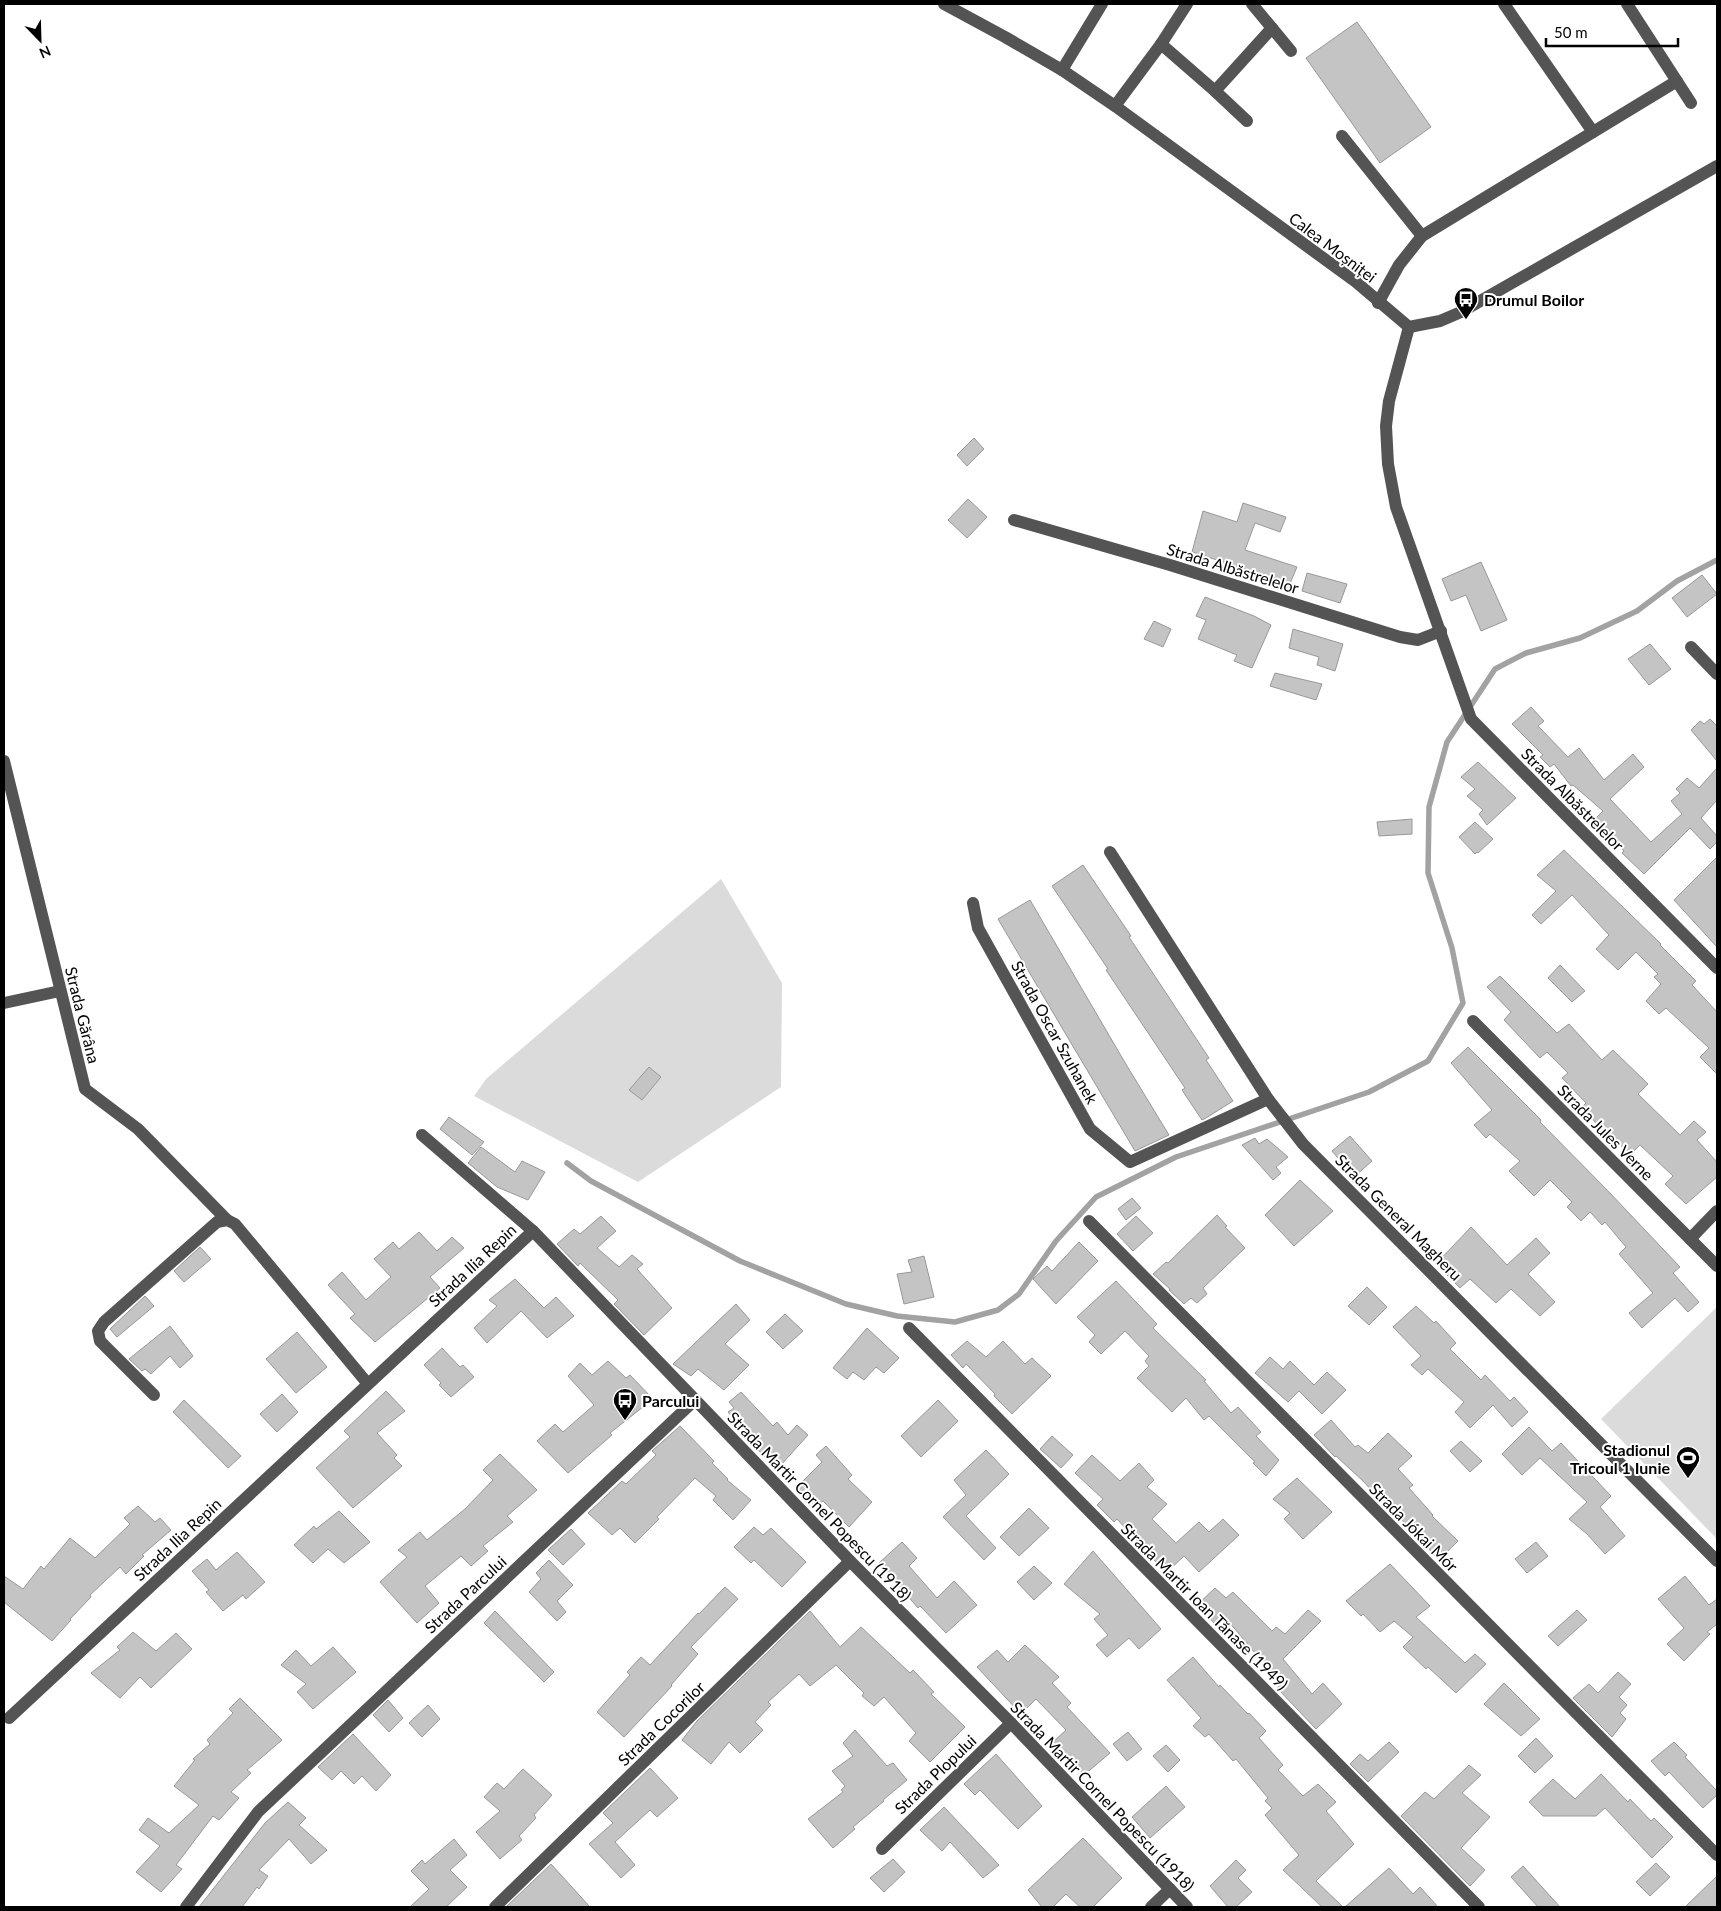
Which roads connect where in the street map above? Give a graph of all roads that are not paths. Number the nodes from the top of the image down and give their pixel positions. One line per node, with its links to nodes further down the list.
1 (944, 4): 10 (street, Calea Moșniței)
2 (1102, 4): 10 (street)
3 (1187, 4): 8 (street)
4 (1252, 4): 7 (street)
5 (1504, 4): 16 (street)
6 (1627, 4): 11 (street)
7 (1272, 28): 9 (street); 12 (street)
8 (1161, 44): 12 (street); 14 (street)
9 (1291, 51)
10 (1062, 70): 14 (street, Calea Moșniței)
11 (1677, 81): 13 (street); 16 (street)
12 (1215, 91): 15 (street)
13 (1691, 103)
14 (1115, 106): 20 (street, Calea Moșniței)
15 (1247, 121)
16 (1593, 132): 19 (street)
17 (1342, 136): 19 (street)
18 (1717, 166): 21 (street)
19 (1422, 236): 20 (street)
20 (1378, 303): 21 (street, Calea Moșniței)
21 (1409, 327): 23 (street, Strada Albăstrelelor)
22 (1014, 520): 23 (street, Strada Albăstrelelor)
23 (1441, 631): 29 (street, Strada Albăstrelelor)
24 (1691, 647): 25 (street)
25 (1717, 674)
26 (4, 761): 30 (street, Strada Gărâna)
27 (1110, 852): 33 (street, Strada General Magheru)
28 (973, 903): 33 (street, Strada Oscar Szuhanek)
29 (1717, 968)
30 (60, 991): 31 (street); 36 (street, Strada Gărâna)
31 (4, 1002)
32 (1473, 1021): 39 (street, Strada Jules Verne)
33 (1268, 1100): 46 (street, Strada General Magheru)
34 (422, 1135): 38 (street, Strada Martir Cornel Popescu (1918))
35 (1717, 1211): 39 (street)
36 (227, 1220): 42 (street); 43 (street)
37 (1089, 1221): 50 (street, Strada Jókai Mór)
38 (533, 1231): 42 (street, Strada Ilia Repin); 44 (street, Strada Martir Cornel Popescu (1918))
39 (1690, 1239): 40 (street, Strada Jules Verne)
40 (1717, 1266)
41 (909, 1328): 56 (street, Strada Martir Ioan Tănase (1949))
42 (368, 1384): 47 (street, Strada Ilia Repin)
43 (154, 1395)
44 (695, 1400): 45 (street, Strada Martir Cornel Popescu (1918)); 52 (street, Strada Parcului)
45 (850, 1561): 48 (street, Strada Martir Cornel Popescu (1918)); 53 (street, Strada Cocorilor)
46 (1717, 1561)
47 (9, 1718)
48 (1010, 1723): 49 (street, Strada Plopului); 51 (street, Strada Martir Cornel Popescu (1918))
49 (882, 1849)
50 (1717, 1855)
51 (1170, 1890): 54 (street); 55 (street, Strada Martir Cornel Popescu (1918))
52 (186, 1907)
53 (495, 1907)
54 (1151, 1907)
55 (1187, 1907)
56 (1479, 1907)

